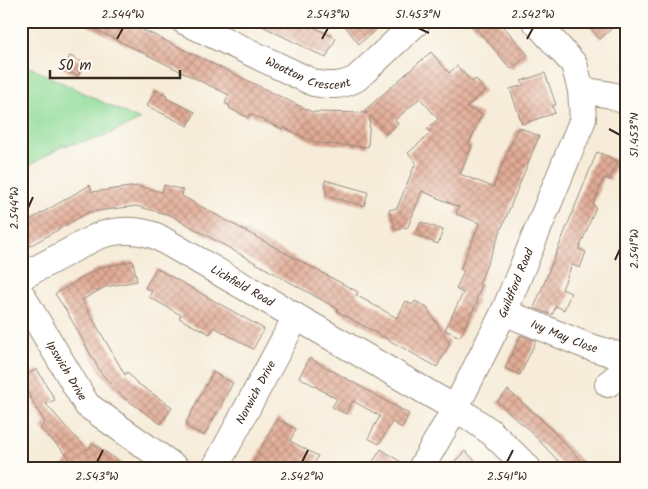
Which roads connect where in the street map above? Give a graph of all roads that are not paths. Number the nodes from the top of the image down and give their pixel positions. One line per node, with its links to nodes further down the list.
1 (184, 21): 2 (street, Wootton Crescent)
2 (418, 21)
3 (535, 21): 4 (street, Guildford Road)
4 (581, 90): 5 (street); 8 (street, Guildford Road)
5 (627, 102)
6 (21, 277): 9 (street, Lichfield Road)
7 (21, 294): 12 (street, Ipswich Drive)
8 (504, 312): 10 (street, Ivy May Close); 11 (street, Guildford Road)
9 (296, 317): 11 (street, Lichfield Road); 13 (street, Norwich Drive)
10 (627, 358)
11 (455, 409): 14 (street, Guildford Road); 15 (street, Lichfield Road)
12 (176, 468)
13 (216, 468)
14 (421, 468)
15 (528, 468)

